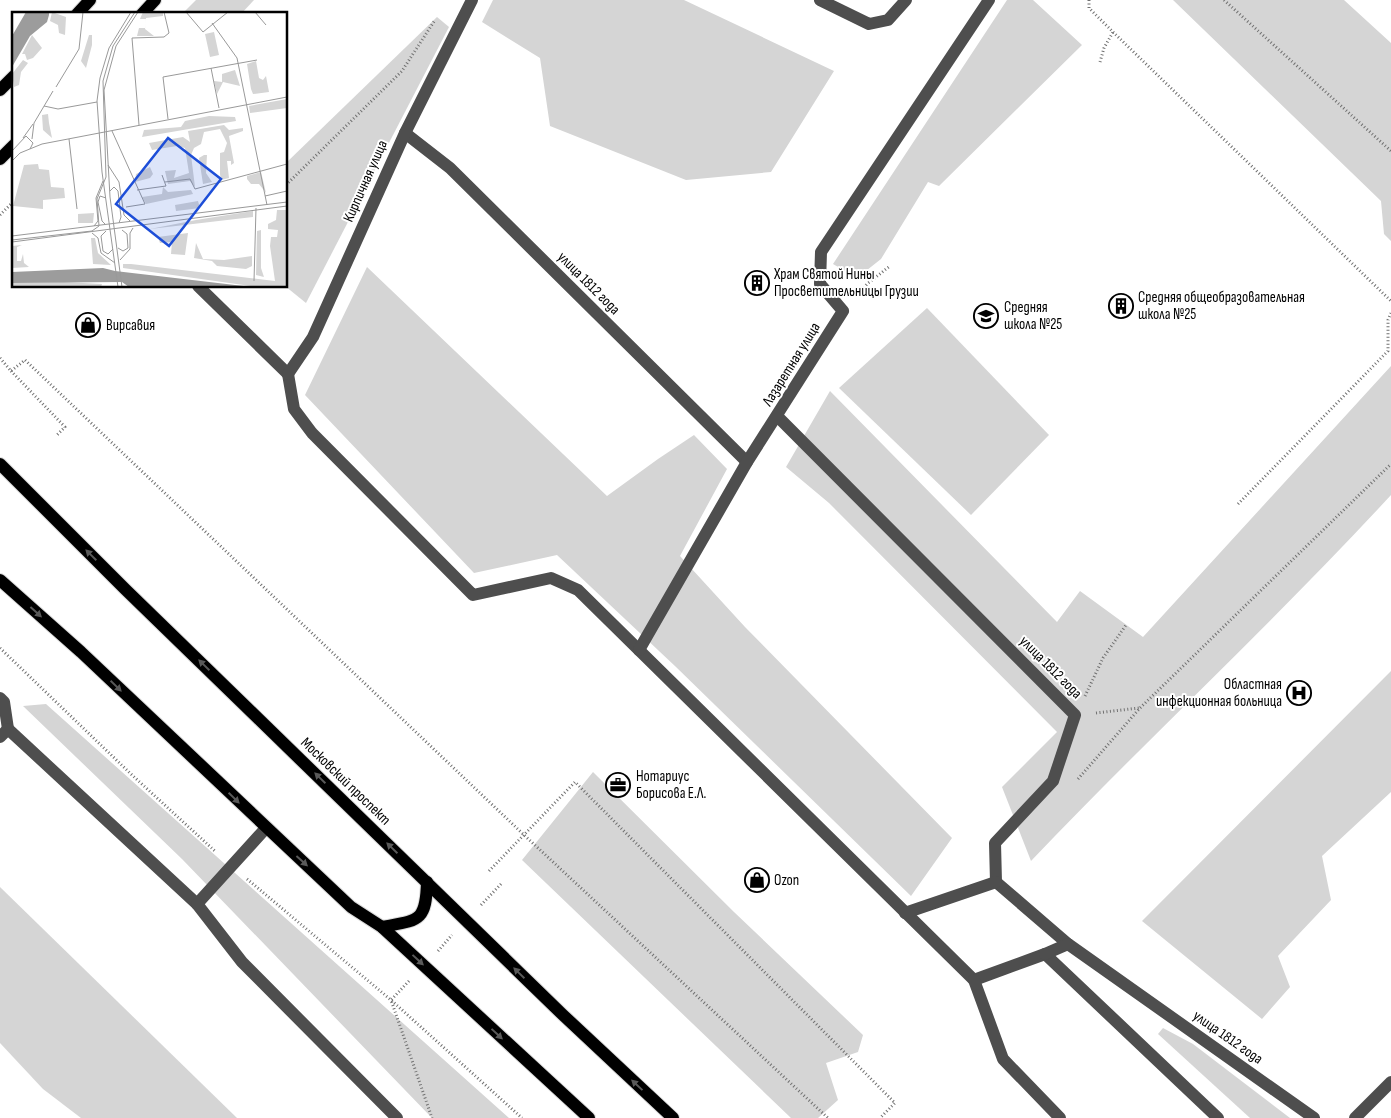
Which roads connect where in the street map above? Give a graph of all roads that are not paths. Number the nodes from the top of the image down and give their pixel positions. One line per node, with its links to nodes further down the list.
1 (90, 0): 7 (main road)
2 (155, 0): 8 (main road)
3 (472, 0): 11 (street, Кирпичная улица)
4 (820, 0): 5 (street)
5 (906, 0)
6 (989, 0): 16 (street, Лазаретная улица)
7 (79, 12)
8 (144, 12)
9 (12, 78): 10 (main road)
10 (0, 90)
11 (404, 132): 15 (street, Кирпичная улица); 17 (street, улица 1812 года)
12 (12, 147): 13 (main road)
13 (0, 159)
14 (200, 288): 15 (street)
15 (288, 374): 20 (street)
16 (777, 416): 17 (street, Лазаретная улица); 25 (street, улица 1812 года)
17 (747, 462): 20 (street, Лазаретная улица)
18 (0, 464): 24 (main road, Московский проспект, one-way to 18)
19 (0, 580): 23 (main road, one-way to 23)
20 (639, 650): 27 (street)
21 (0, 698): 22 (street)
22 (4, 733): 26 (street)
23 (266, 828): 26 (street); 28 (main road, one-way to 28)
24 (427, 882): 28 (main road); 35 (main road, Московский проспект, one-way to 24)
25 (996, 882): 27 (street); 29 (street, улица 1812 года)
26 (197, 904): 33 (street)
27 (905, 913): 31 (street)
28 (382, 926): 34 (main road, one-way to 34)
29 (1068, 944): 30 (street); 38 (street, улица 1812 года)
30 (1045, 954): 31 (street); 37 (street)
31 (974, 980): 36 (street)
32 (1391, 1082): 39 (street)
33 (397, 1118)
34 (589, 1118)
35 (673, 1118)
36 (1060, 1118)
37 (1218, 1118)
38 (1314, 1118)
39 (1355, 1118)

